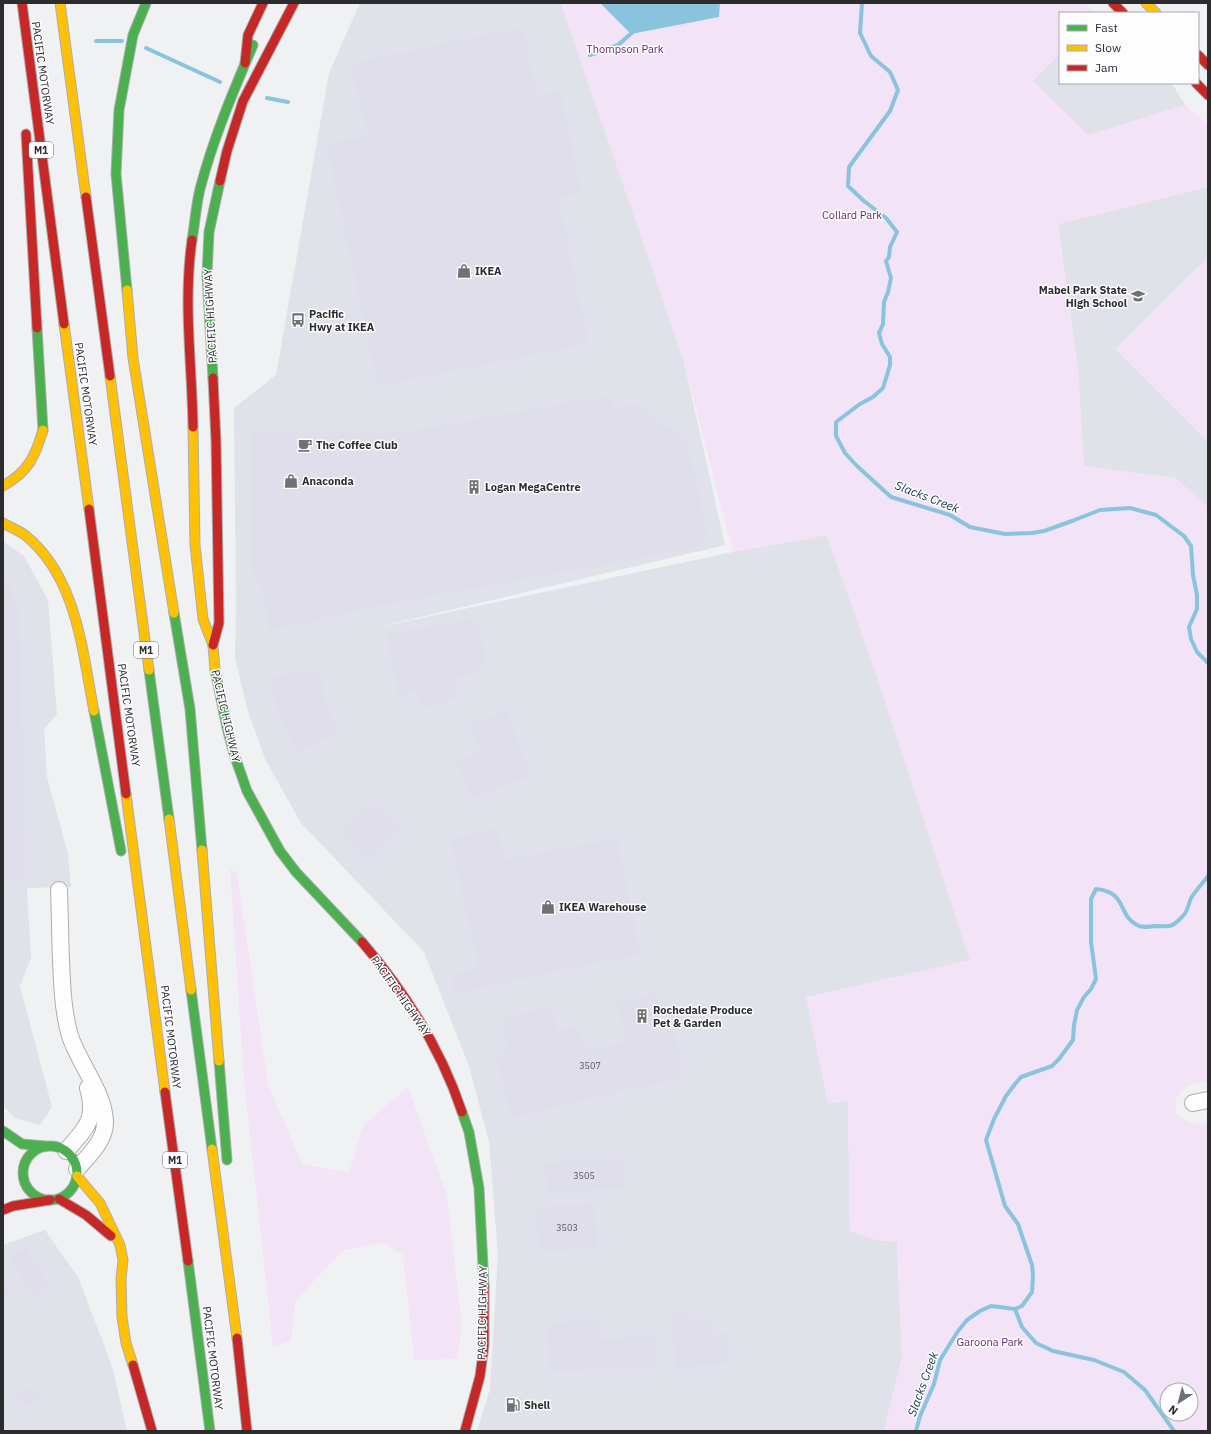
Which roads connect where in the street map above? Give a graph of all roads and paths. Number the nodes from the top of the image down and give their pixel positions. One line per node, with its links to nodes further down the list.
1 (18, 3): 17 (main road)
2 (22, 3): 27 (main road, PACIFIC MOTORWAY / M1)
3 (60, 3): 40 (main road, M1)
4 (146, 3): 32 (main road)
5 (263, 3): 15 (main road)
6 (272, 3): 15 (main road, PACIFIC HIGHWAY)
7 (294, 3): 13 (main road, PACIFIC HIGHWAY)
8 (1113, 3): 10 (main road)
9 (1146, 3): 11 (main road)
10 (1122, 12)
11 (1155, 12)
12 (300, 13): 13 (main road)
13 (276, 37): 23 (main road, PACIFIC HIGHWAY)
14 (1199, 56): 16 (main road)
15 (245, 62): 23 (main road, PACIFIC HIGHWAY)
16 (1208, 65)
17 (23, 82)
18 (1197, 84): 19 (main road)
19 (1208, 95)
20 (26, 128): 21 (main road)
21 (3, 486)
22 (3, 523): 24 (main road)
23 (212, 645): 44 (main road, PACIFIC HIGHWAY)
24 (122, 857)
25 (59, 890): 28 (street)
26 (130, 896): 27 (main road)
27 (158, 1026): 42 (main road, PACIFIC MOTORWAY / M1)
28 (80, 1059): 31 (street); 34 (street)
29 (3, 1131): 30 (main road)
30 (45, 1146): 31 (main road); 33 (main road)
31 (66, 1151): 34 (main road)
32 (227, 1168)
33 (21, 1169): 35 (main road); 36 (main road)
34 (77, 1172): 36 (main road); 39 (main road)
35 (15, 1185)
36 (54, 1200): 38 (main road); 39 (main road)
37 (229, 1206): 40 (main road)
38 (3, 1210)
39 (120, 1245): 41 (main road)
40 (232, 1297): 43 (main road, M1)
41 (152, 1431)
42 (210, 1431)
43 (247, 1431)
44 (465, 1431)

